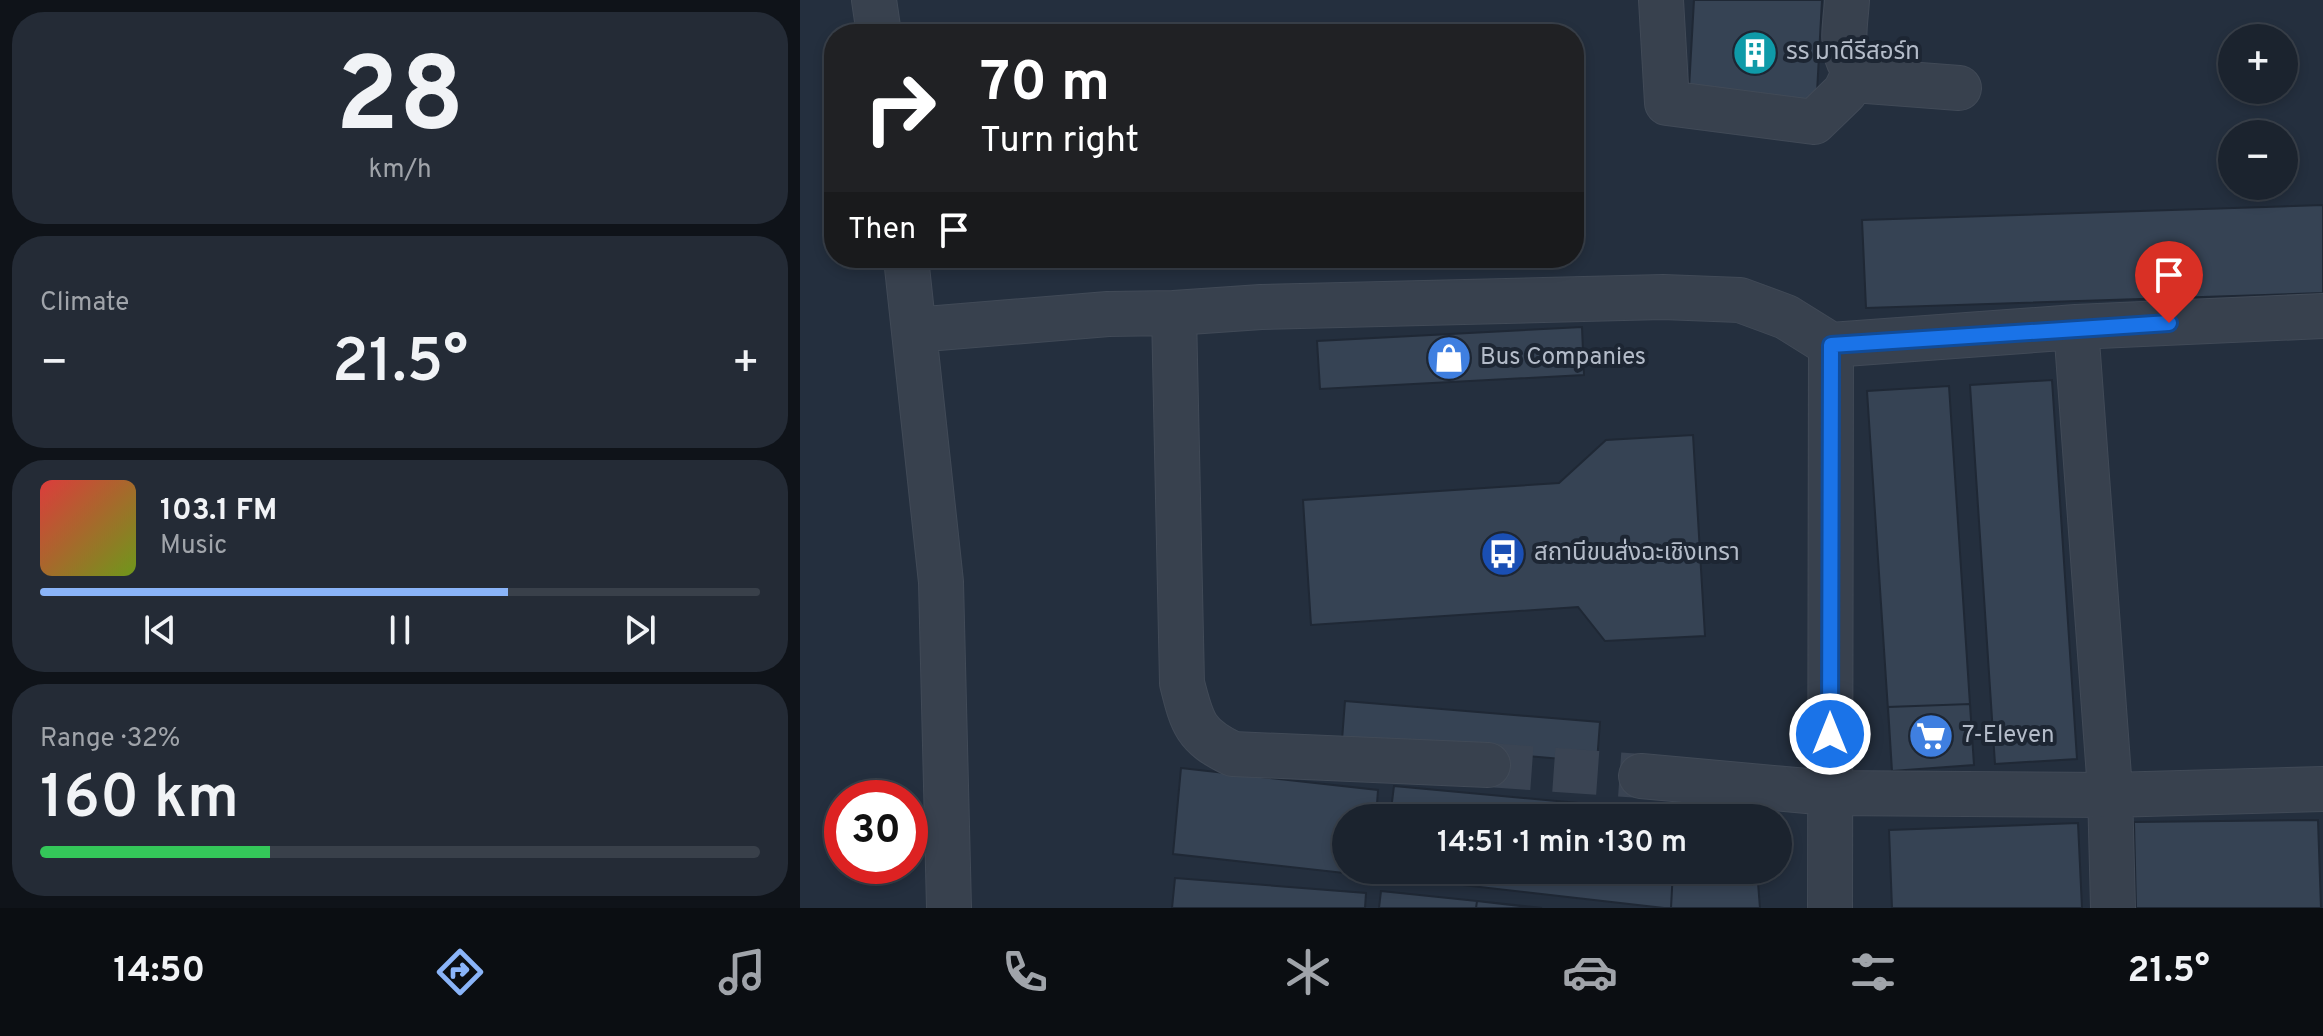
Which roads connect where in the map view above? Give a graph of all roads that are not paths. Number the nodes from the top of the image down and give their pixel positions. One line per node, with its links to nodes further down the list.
1 (874, 0): 4 (street)
2 (1661, 0): 5 (street)
3 (1847, 0): 5 (street)
4 (878, 24)
5 (1854, 73): 6 (street)
6 (1959, 88)
7 (907, 268): 11 (street)
8 (1174, 313): 11 (street); 12 (street); 13 (street)
9 (2323, 316): 10 (street)
10 (2076, 327): 12 (street); 17 (street)
11 (914, 330): 18 (street)
12 (1831, 345): 16 (street)
13 (1488, 765)
14 (1641, 776): 16 (street)
15 (2323, 789): 17 (street)
16 (1829, 793): 17 (street); 19 (street)
17 (2110, 795): 20 (street)
18 (949, 908)
19 (1830, 908)
20 (2113, 908)

